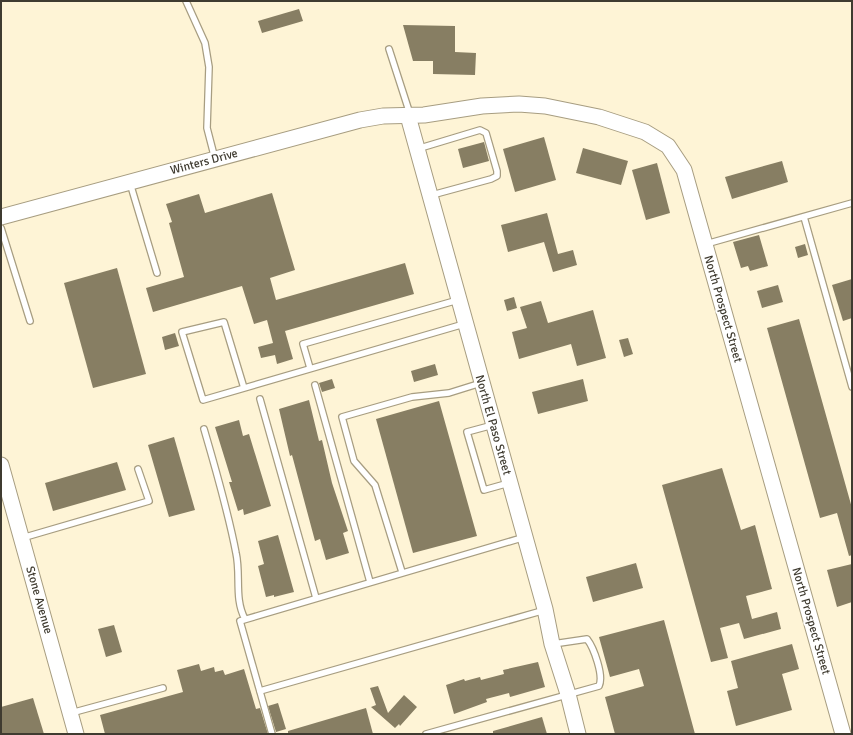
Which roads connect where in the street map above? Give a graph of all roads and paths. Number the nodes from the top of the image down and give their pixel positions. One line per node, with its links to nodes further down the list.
1 (186, 1): 5 (lane)
2 (389, 49): 3 (lane)
3 (409, 116): 4 (street, North El Paso Street); 5 (street, Winters Drive); 12 (street, North Prospect Street)
4 (417, 149): 7 (street, North El Paso Street); 7 (lane)
5 (215, 159): 6 (street, Winters Drive)
6 (130, 182): 9 (street, Winters Drive); 13 (lane)
7 (430, 196): 14 (street, North El Paso Street)
8 (852, 203): 10 (lane)
9 (1, 217)
10 (804, 217): 12 (lane); 20 (lane)
11 (1, 228): 15 (lane)
12 (705, 244): 44 (street, North Prospect Street)
13 (156, 273)
14 (458, 300): 16 (street, North El Paso Street); 17 (lane)
15 (30, 321)
16 (464, 324): 17 (lane); 18 (street, North El Paso Street)
17 (310, 368): 21 (lane)
18 (481, 383): 23 (street, North El Paso Street); 30 (lane)
19 (315, 384): 31 (lane)
20 (852, 387)
21 (244, 388): 21 (lane)
22 (260, 399): 32 (lane)
23 (493, 425): 27 (street, North El Paso Street); 27 (lane)
24 (204, 429): 34 (lane)
25 (1, 465): 29 (street, Stone Avenue)
26 (138, 469): 29 (lane)
27 (510, 483): 28 (street, North El Paso Street)
28 (525, 537): 30 (lane); 33 (street, North El Paso Street)
29 (22, 538): 39 (street, Stone Avenue)
30 (402, 572): 31 (lane)
31 (370, 582): 32 (lane)
32 (316, 598): 34 (lane)
33 (545, 609): 35 (street, North El Paso Street); 37 (lane)
34 (245, 619): 37 (lane)
35 (552, 644): 38 (street, North El Paso Street); 38 (lane)
36 (162, 688): 39 (lane)
37 (260, 691): 41 (lane)
38 (568, 694): 42 (lane); 43 (street, North El Paso Street)
39 (70, 713): 40 (street, Stone Avenue)
40 (76, 734)
41 (272, 734)
42 (426, 734)
43 (578, 734)
44 (843, 734)

